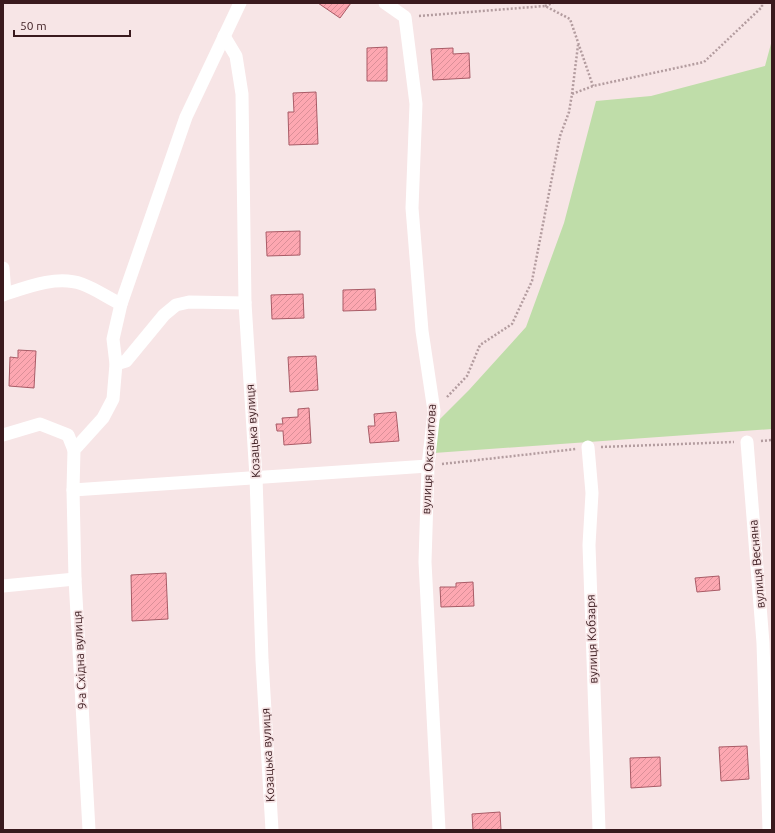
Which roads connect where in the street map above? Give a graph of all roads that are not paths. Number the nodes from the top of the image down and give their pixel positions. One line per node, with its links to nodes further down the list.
1 (240, 3): 3 (street)
2 (385, 3): 13 (street, вулиця Оксамитова)
3 (224, 36): 6 (street, Козацька вулиця); 7 (street)
4 (3, 268): 5 (street)
5 (4, 294): 7 (street)
6 (245, 303): 8 (street); 14 (street, Козацька вулиця)
7 (121, 304): 8 (street)
8 (116, 364): 12 (street)
9 (3, 435): 12 (street)
10 (747, 442): 22 (street, вулиця Весняна)
11 (588, 447): 21 (street, вулиця Кобзаря)
12 (74, 450): 15 (street, 9-а Східна вулиця)
13 (428, 466): 14 (street); 20 (street, вулиця Оксамитова)
14 (256, 477): 15 (street); 19 (street, Козацька вулиця)
15 (73, 490): 16 (street, 9-а Східна вулиця)
16 (75, 579): 17 (street); 18 (street, 9-а Східна вулиця)
17 (3, 586)
18 (89, 830)
19 (272, 830)
20 (439, 830)
21 (599, 830)
22 (769, 830)

